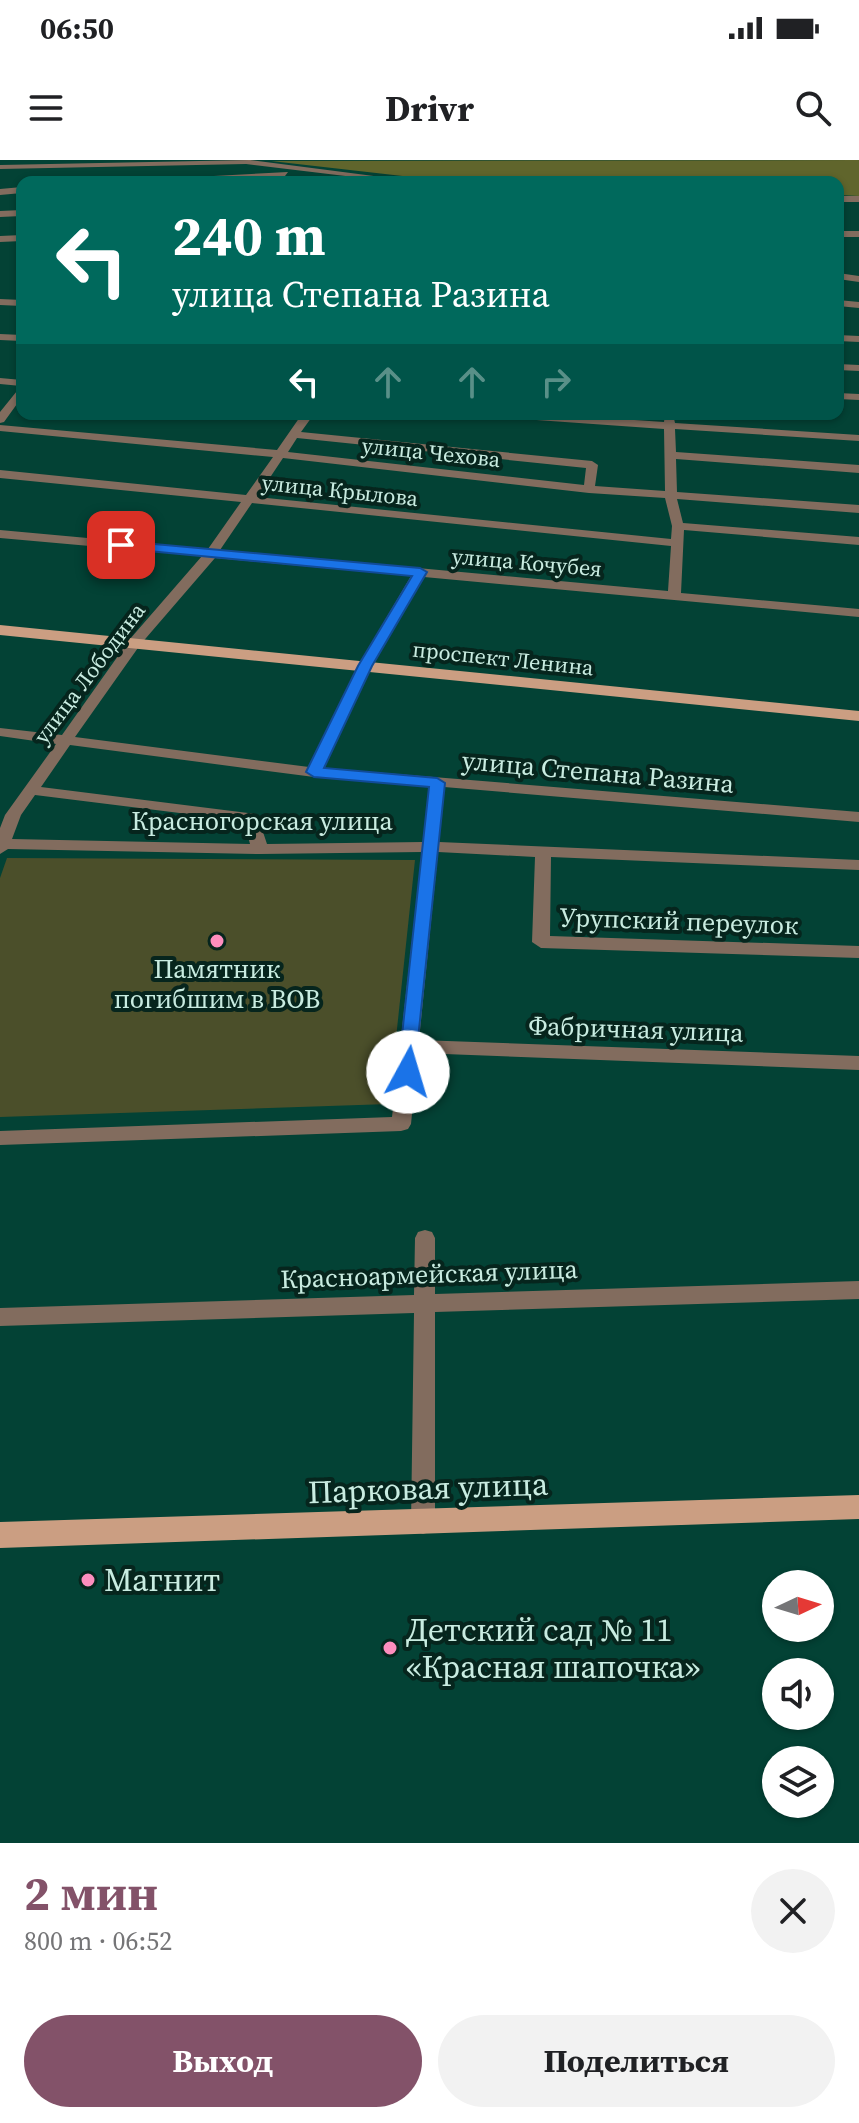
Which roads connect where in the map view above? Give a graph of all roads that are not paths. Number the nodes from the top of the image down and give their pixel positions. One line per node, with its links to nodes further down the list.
1 (0, 167): 4 (street)
2 (296, 173): 3 (street)
3 (260, 176)
4 (365, 176)
5 (16, 397): 6 (street)
6 (0, 420)
7 (305, 420): 10 (street, улица Лободина)
8 (669, 420): 11 (street); 12 (street)
9 (0, 428): 13 (street, улица Чехова)
10 (297, 435): 13 (street, улица Лободина); 16 (street)
11 (859, 438)
12 (669, 455): 14 (street); 17 (street)
13 (282, 456): 16 (street, улица Чехова); 18 (street, улица Лободина)
14 (859, 469)
15 (0, 474): 18 (street, улица Крылова)
16 (589, 489): 17 (street, улица Чехова)
17 (671, 495): 19 (street, улица Чехова); 20 (street)
18 (246, 501): 23 (street, улица Крылова); 24 (street, улица Лободина)
19 (859, 509)
20 (678, 526): 22 (street); 23 (street)
21 (0, 534): 24 (street, улица Кочубея)
22 (859, 541)
23 (677, 543): 26 (street)
24 (212, 553): 25 (street, улица Кочубея); 29 (street, улица Лободина)
25 (420, 572): 26 (street, улица Кочубея); 30 (street)
26 (674, 596): 27 (street, улица Кочубея)
27 (859, 613)
28 (0, 630): 29 (main road, проспект Ленина)
29 (135, 642): 30 (main road, проспект Ленина); 33 (street, улица Лободина)
30 (365, 666): 31 (main road, проспект Ленина); 34 (street)
31 (859, 716)
32 (0, 732): 33 (street, улица Степана Разина)
33 (66, 740): 34 (street, улица Степана Разина); 36 (street, улица Лободина)
34 (314, 772): 35 (street, улица Степана Разина)
35 (437, 783): 37 (street, улица Степана Разина); 39 (street)
36 (30, 790): 38 (street, улица Лободина); 40 (street)
37 (859, 817)
38 (1, 846): 40 (street, Красногорская улица)
39 (428, 847): 40 (street, Красногорская улица); 41 (street, Красногорская улица); 44 (street)
40 (260, 849)
41 (543, 852): 42 (street, Красногорская улица); 43 (street, Урупский переулок)
42 (859, 865)
43 (859, 952)
44 (411, 1046): 45 (street, Фабричная улица); 46 (street)
45 (859, 1063)
46 (0, 1138)
47 (425, 1238): 49 (street)
48 (859, 1290): 49 (street, Красноармейская улица)
49 (425, 1301): 50 (street, Красноармейская улица); 52 (street)
50 (0, 1317)
51 (859, 1507): 52 (main road, Парковая улица)
52 (423, 1523): 53 (main road, Парковая улица)
53 (0, 1535)

